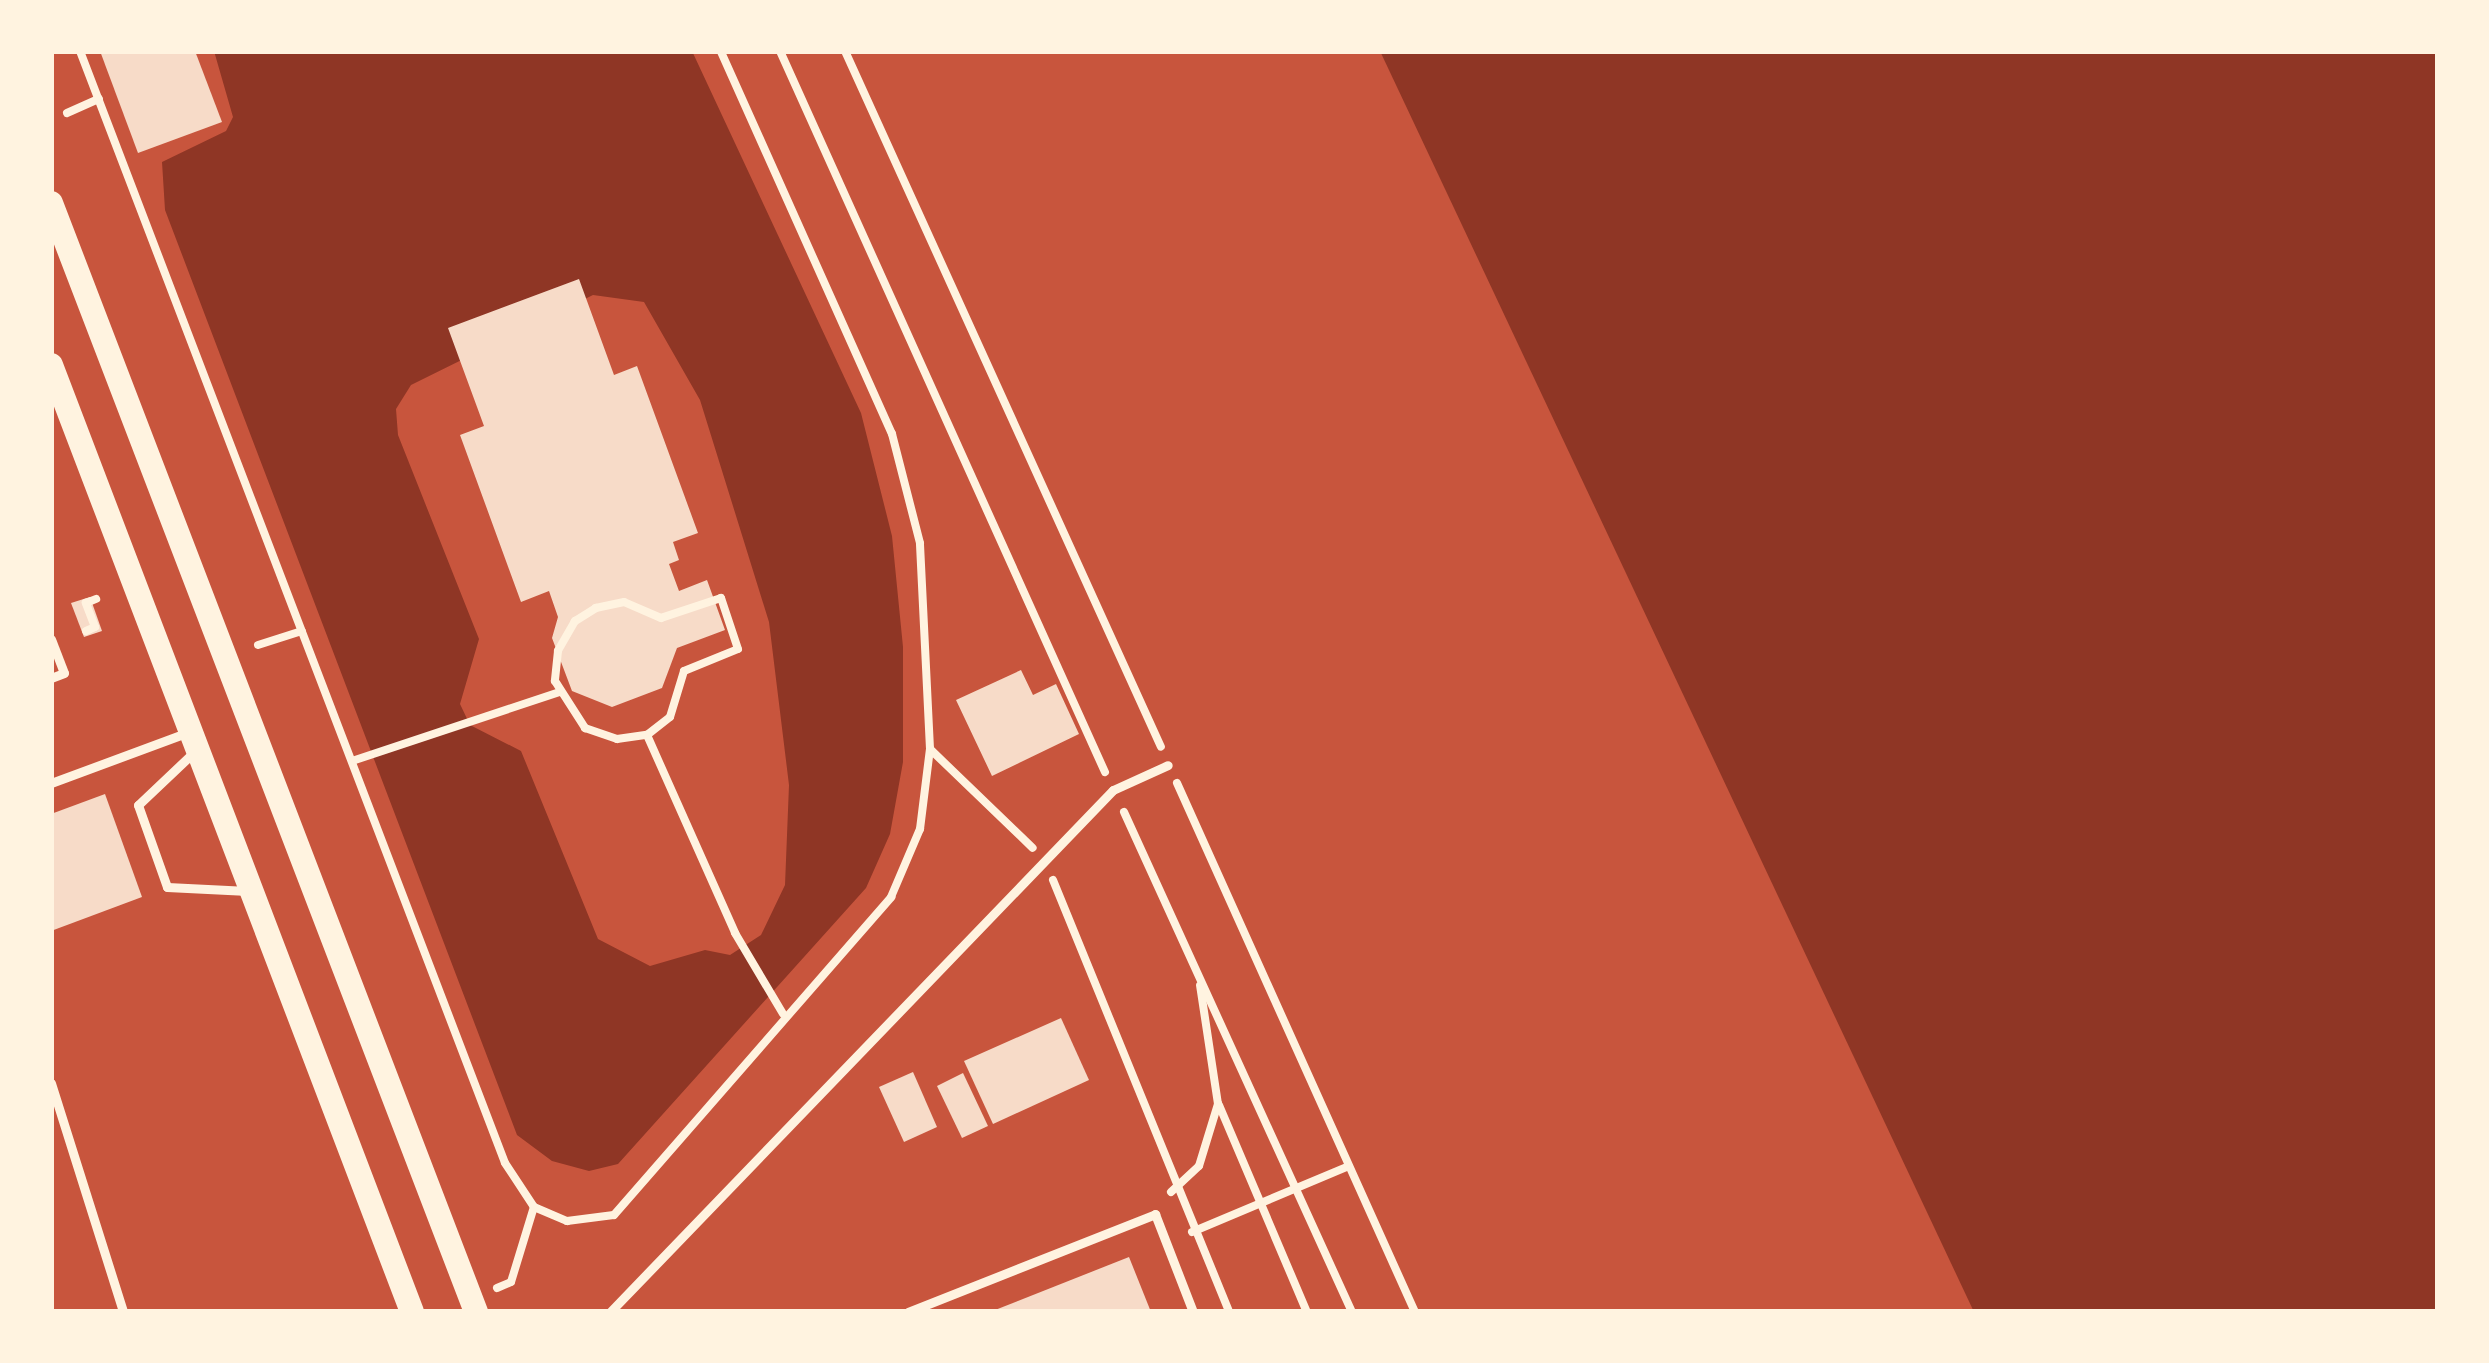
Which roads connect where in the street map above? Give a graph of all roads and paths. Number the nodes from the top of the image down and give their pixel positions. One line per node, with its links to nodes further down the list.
1 (80, 51): 5 (path)
2 (721, 51): 18 (path)
3 (780, 51): 22 (path)
4 (845, 51): 20 (path)
5 (99, 99): 6 (path); 11 (path)
6 (67, 113)
7 (51, 203): 35 (main road)
8 (51, 365): 17 (main road)
9 (96, 599): 10 (path)
10 (86, 631)
11 (302, 631): 13 (path); 19 (path)
12 (51, 640): 14 (lane)
13 (259, 645)
14 (51, 678)
15 (559, 692): 16 (path); 16 (path); 19 (path)
16 (647, 735): 26 (path)
17 (190, 742): 21 (lane); 24 (main road); 24 (lane)
18 (930, 749): 23 (path); 26 (path)
19 (352, 761): 33 (path)
20 (1168, 765): 22 (lane); 29 (path)
21 (51, 783)
22 (1113, 790): 23 (lane); 25 (path)
23 (1046, 860): 30 (path); 38 (lane)
24 (248, 891): 37 (main road)
25 (1195, 966): 28 (path); 31 (path)
26 (783, 1014): 33 (path)
27 (51, 1083): 36 (lane)
28 (1218, 1104): 30 (path); 32 (path)
29 (1349, 1166): 31 (path); 44 (path)
30 (1172, 1187): 34 (path)
31 (1296, 1189): 32 (path); 43 (path)
32 (1258, 1204): 34 (path); 42 (path)
33 (534, 1207): 35 (path)
34 (1192, 1232): 41 (path)
35 (474, 1306)
36 (123, 1312)
37 (412, 1312)
38 (610, 1312)
39 (908, 1312): 40 (lane)
40 (1193, 1312)
41 (1229, 1312)
42 (1307, 1312)
43 (1352, 1312)
44 (1415, 1312)

